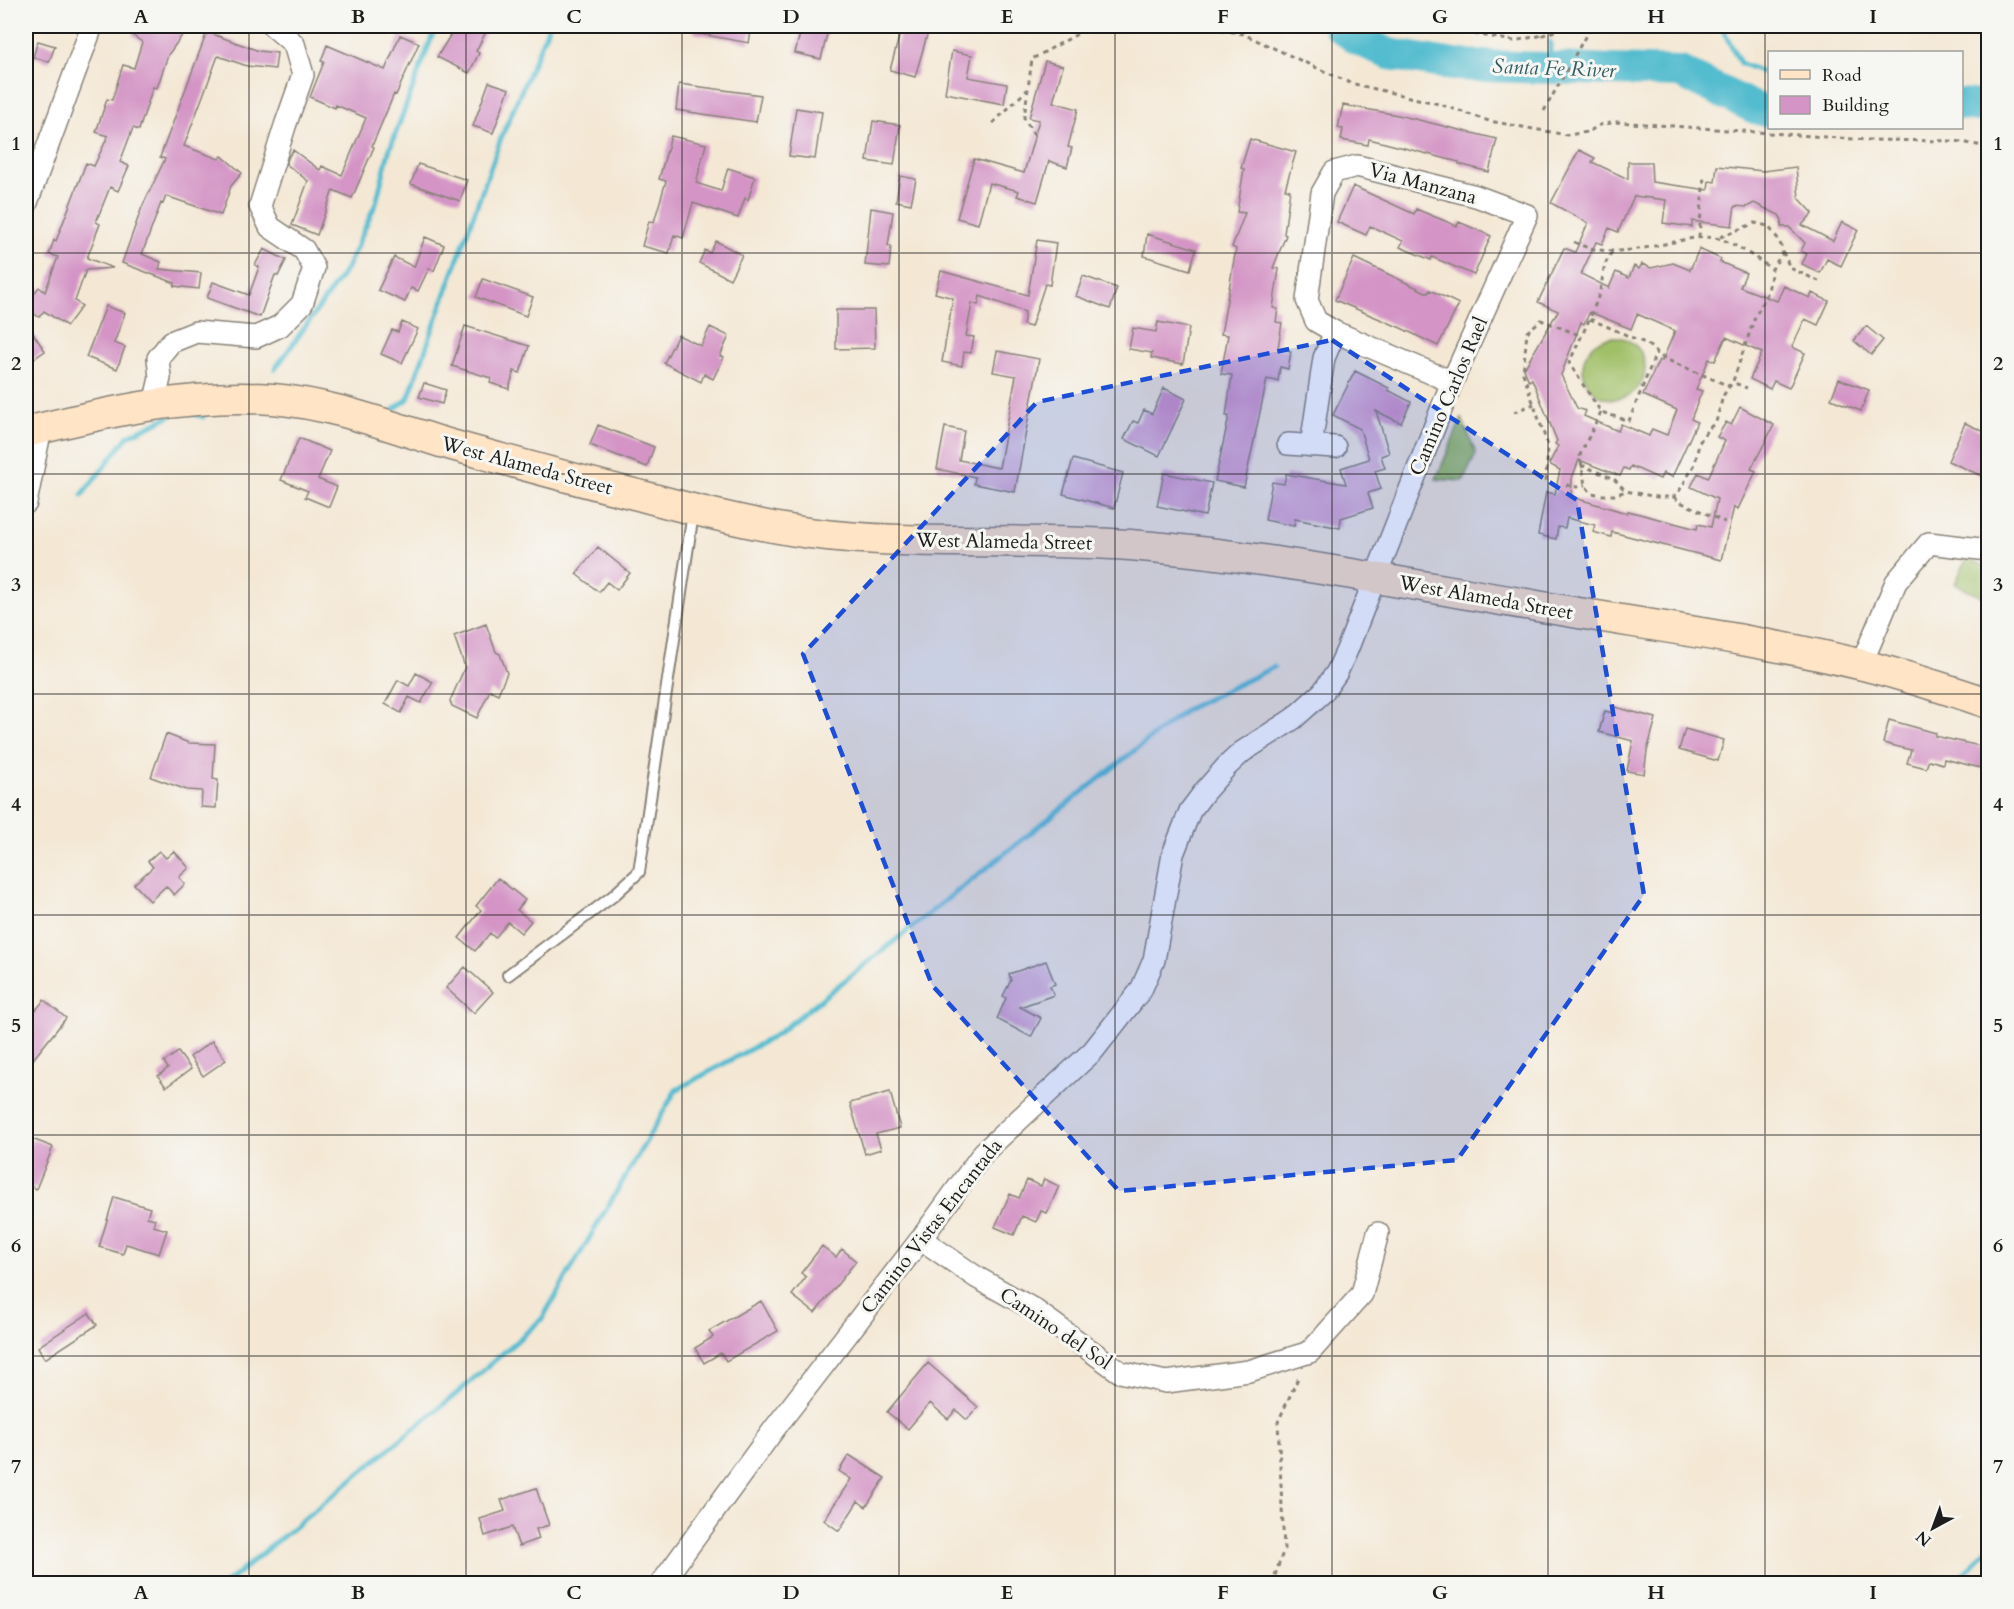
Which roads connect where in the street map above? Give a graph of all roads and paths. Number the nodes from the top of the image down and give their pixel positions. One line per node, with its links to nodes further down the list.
1 (92, 26): 16 (street)
2 (273, 26): 33 (street)
3 (1089, 26): 10 (path)
4 (1204, 26): 14 (path)
5 (1430, 26): 9 (path)
6 (1538, 26): 9 (path)
7 (1569, 26): 9 (path)
8 (1591, 27): 11 (path)
9 (1543, 35)
10 (1028, 88): 12 (path); 13 (path)
11 (1544, 111)
12 (993, 123)
13 (1034, 135)
14 (1989, 147)
15 (1704, 176): 19 (path)
16 (30, 182): 17 (street)
17 (26, 205)
18 (1527, 215): 27 (street, Via Manzana); 30 (street, Camino Carlos Rael)
19 (1699, 237): 20 (path); 22 (path)
20 (1718, 238): 23 (path); 24 (path)
21 (1574, 242): 22 (path)
22 (1612, 252): 26 (path)
23 (1783, 252): 24 (path); 25 (path)
24 (1772, 269): 31 (path)
25 (1822, 283)
26 (1590, 318): 28 (path); 29 (path)
27 (1335, 332): 30 (street, Via Manzana); 39 (street)
28 (1582, 336): 34 (path); 36 (path)
29 (1656, 353): 31 (path); 36 (path)
30 (1452, 382): 51 (street, Camino Carlos Rael)
31 (1729, 386): 32 (path); 46 (path)
32 (1747, 388)
33 (154, 404): 37 (street, West Alameda Street); 48 (street, West Alameda Street)
34 (1534, 404): 35 (path); 42 (path)
35 (1514, 412)
36 (1601, 412): 41 (path)
37 (33, 430): 47 (street)
38 (1288, 444): 39 (street)
39 (1311, 446): 40 (street)
40 (1335, 447)
41 (1581, 467): 44 (path); 45 (path)
42 (1546, 481)
43 (1566, 485): 44 (path)
44 (1585, 485): 45 (path)
45 (1626, 491): 46 (path)
46 (1674, 497): 49 (path)
47 (26, 503)
48 (693, 509): 51 (street, West Alameda Street); 54 (lane)
49 (1725, 522)
50 (1989, 550): 52 (street)
51 (1374, 578): 52 (street, West Alameda Street); 56 (street, Camino Vistas Encantada)
52 (1861, 665): 53 (street, West Alameda Street)
53 (1989, 703)
54 (508, 975)
55 (1378, 1233): 57 (street)
56 (921, 1239): 57 (street, Camino del Sol); 58 (street, Camino Vistas Encantada)
57 (1310, 1353): 59 (path)
58 (661, 1584)
59 (1272, 1584)

